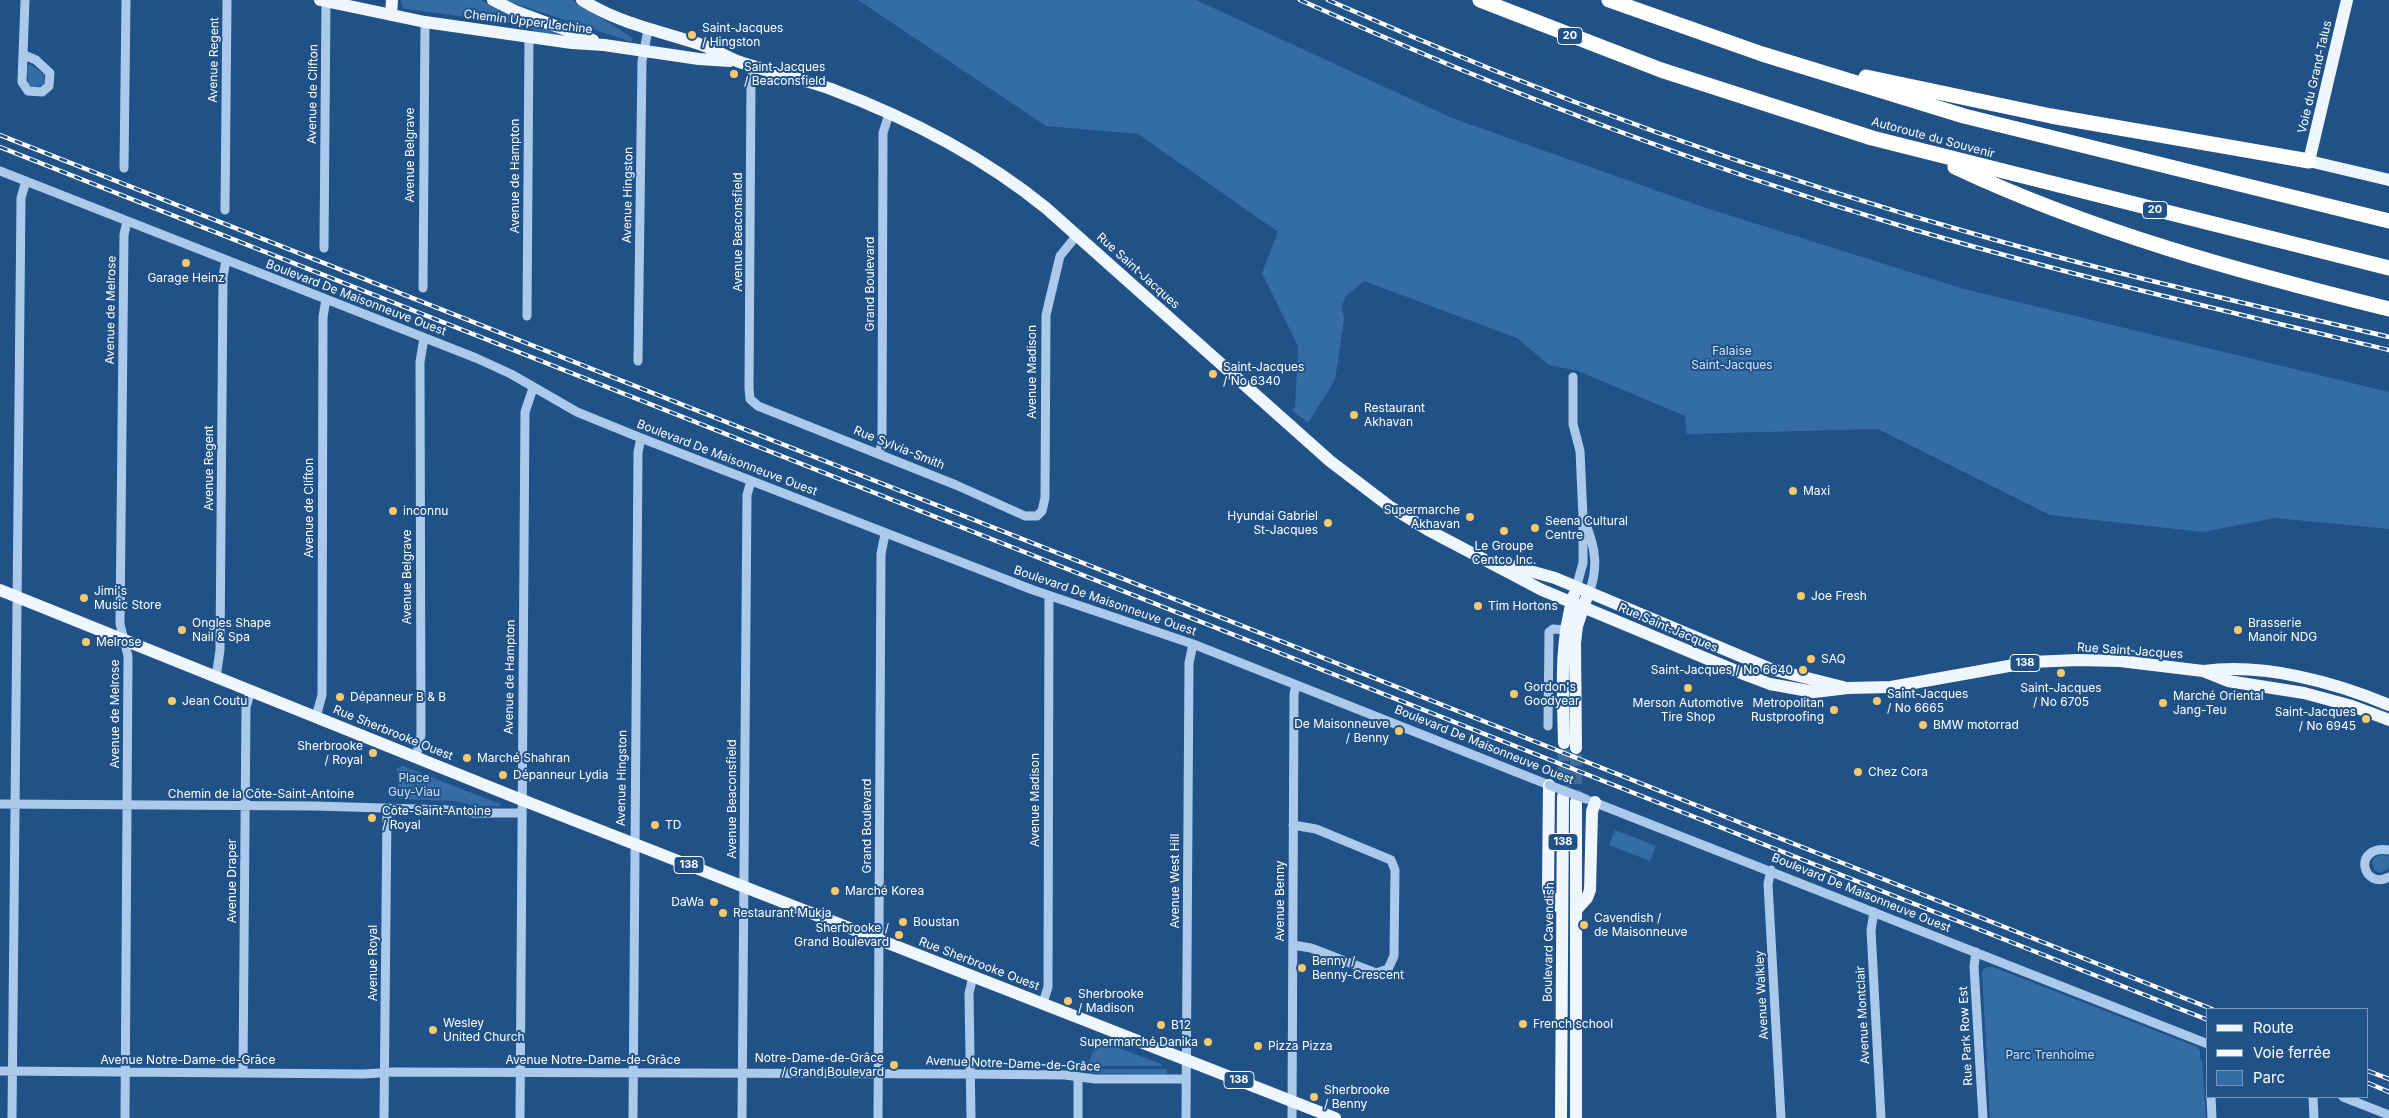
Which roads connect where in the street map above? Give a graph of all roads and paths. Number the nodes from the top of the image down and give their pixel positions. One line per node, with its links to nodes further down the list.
1 (25, 0): 18 (street)
2 (126, 0): 24 (street)
3 (227, 0): 28 (street, Avenue Regent)
4 (324, 0): 11 (main road, Chemin Upper Lachine); 32 (street, Avenue de Clifton)
5 (392, 0): 11 (main road)
6 (493, 0): 15 (main road)
7 (582, 0): 13 (main road, Rue Saint-Jacques)
8 (1480, 0): 22 (highway, Autoroute du Souvenir / 20)
9 (1609, 0): 17 (highway)
10 (2347, 0): 23 (main road, Voie du Grand-Talus)
11 (391, 15): 12 (main road, Chemin Upper Lachine)
12 (425, 22): 14 (main road, Chemin Upper Lachine); 35 (street, Avenue Belgrave)
13 (648, 30): 16 (street, Avenue Hingston); 19 (main road, Rue Saint-Jacques)
14 (529, 36): 15 (main road, Chemin Upper Lachine); 38 (street, Avenue de Hampton)
15 (604, 45): 16 (main road, Chemin Upper Lachine)
16 (644, 50): 19 (main road, Rue Saint-Jacques); 40 (street, Avenue Hingston)
17 (1762, 54): 23 (highway); 30 (highway)
18 (24, 55)
19 (738, 61): 20 (main road, Rue Saint-Jacques)
20 (754, 65): 21 (main road, Rue Saint-Jacques); 43 (street, Avenue Beaconsfield)
21 (889, 114): 31 (main road, Rue Saint-Jacques); 45 (street, Grand Boulevard)
22 (1922, 152): 34 (highway, Autoroute du Souvenir / 20); 37 (highway)
23 (2309, 161): 26 (main road)
24 (124, 168)
25 (0, 171): 27 (street, Boulevard De Maisonneuve Ouest)
26 (2389, 180)
27 (26, 181): 29 (street, Boulevard De Maisonneuve Ouest); 55 (street)
28 (225, 210)
29 (127, 221): 33 (street, Boulevard De Maisonneuve Ouest); 58 (street, Avenue de Melrose)
30 (2389, 221)
31 (1077, 235): 47 (street, Avenue Madison); 50 (main road, Rue Saint-Jacques)
32 (324, 248)
33 (226, 260): 36 (street, Boulevard De Maisonneuve Ouest); 61 (street, Avenue Regent)
34 (2389, 268)
35 (423, 288)
36 (326, 300): 39 (street, Boulevard De Maisonneuve Ouest); 66 (street, Avenue de Clifton)
37 (2389, 309)
38 (527, 316)
39 (424, 338): 42 (street, Boulevard De Maisonneuve Ouest); 71 (street, Avenue Belgrave)
40 (638, 361)
41 (1573, 377): 48 (street)
42 (533, 388): 44 (street, Boulevard De Maisonneuve Ouest); 74 (street, Avenue de Hampton)
43 (750, 399): 45 (street, Rue Sylvia-Smith)
44 (641, 438): 46 (street, Boulevard De Maisonneuve Ouest); 83 (street, Avenue Hingston)
45 (879, 454): 47 (street, Rue Sylvia-Smith)
46 (751, 481): 49 (street, Boulevard De Maisonneuve Ouest); 87 (street, Avenue Beaconsfield)
47 (1039, 515)
48 (1583, 517): 51 (street); 53 (street)
49 (885, 534): 54 (street, Boulevard De Maisonneuve Ouest); 91 (street, Grand Boulevard)
50 (1486, 559): 51 (main road, Rue Saint-Jacques); 56 (main road, Rue Saint-Jacques)
51 (1576, 588): 53 (main road, Rue Saint-Jacques / 138); 56 (main road)
52 (0, 590): 55 (main road, Rue Sherbrooke Ouest / 138)
53 (1589, 592): 56 (main road); 63 (main road, Rue Saint-Jacques / 138)
54 (1049, 596): 59 (street, Boulevard De Maisonneuve Ouest); 95 (street, Avenue Madison)
55 (17, 597): 58 (main road, Rue Sherbrooke Ouest / 138); 77 (street)
56 (1578, 604): 57 (main road); 63 (main road, Rue Saint-Jacques / 138); 70 (main road)
57 (1565, 630): 68 (street); 69 (main road)
58 (124, 640): 61 (main road, Rue Sherbrooke Ouest / 138); 78 (street, Avenue de Melrose)
59 (1193, 644): 62 (street, Boulevard De Maisonneuve Ouest); 97 (street, Avenue West Hill)
60 (2203, 671): 63 (main road, Rue Saint-Jacques / 138); 65 (main road, Rue Saint-Jacques / 138); 67 (main road, Rue Saint-Jacques / 138)
61 (216, 677): 64 (main road, Rue Sherbrooke Ouest / 138)
62 (1296, 685): 72 (street, Boulevard De Maisonneuve Ouest); 82 (street, Avenue Benny)
63 (1848, 688)
64 (251, 691): 66 (main road, Rue Sherbrooke Ouest / 138); 79 (street, Avenue Draper)
65 (2389, 705)
66 (316, 717): 71 (main road, Rue Sherbrooke Ouest / 138)
67 (2389, 720)
68 (1548, 726)
69 (1564, 743)
70 (1576, 748)
71 (416, 757): 74 (main road, Rue Sherbrooke Ouest / 138)
72 (1549, 785): 75 (street, Boulevard De Maisonneuve Ouest, bridge); 89 (main road)
73 (1563, 797): 89 (main road, Boulevard Cavendish / 138)
74 (521, 799): 81 (street, Avenue de Hampton); 83 (main road, Rue Sherbrooke Ouest / 138)
75 (1585, 801): 85 (street, Boulevard De Maisonneuve Ouest); 88 (main road, Boulevard Cavendish / 138); 88 (main road)
76 (0, 804): 77 (street, Chemin de la Côte-Saint-Antoine)
77 (15, 804): 78 (street, Chemin de la Côte-Saint-Antoine); 99 (street)
78 (127, 805): 79 (street, Chemin de la Côte-Saint-Antoine); 100 (street, Avenue de Melrose)
79 (245, 806): 80 (street, Chemin de la Côte-Saint-Antoine); 101 (street, Avenue Draper)
80 (387, 809): 81 (street, Chemin de la Côte-Saint-Antoine); 102 (street, Avenue Royal)
81 (521, 813): 104 (street, Avenue de Hampton)
82 (1293, 825): 92 (street, Avenue Benny); 92 (street)
83 (634, 844): 87 (main road, Rue Sherbrooke Ouest / 138); 103 (street, Avenue Hingston)
84 (2389, 850): 86 (street)
85 (1771, 870): 90 (street, Boulevard De Maisonneuve Ouest); 129 (street, Avenue Walkley)
86 (2389, 877)
87 (744, 887): 91 (main road, Rue Sherbrooke Ouest / 138); 105 (street, Avenue Beaconsfield)
88 (1577, 909): 128 (main road, Boulevard Cavendish / 138)
89 (1562, 910): 127 (main road, Boulevard Cavendish / 138)
90 (1874, 912): 93 (street, Boulevard De Maisonneuve Ouest); 130 (street, Avenue Montclair)
91 (879, 940): 94 (main road, Rue Sherbrooke Ouest / 138); 106 (street, Grand Boulevard)
92 (1292, 945): 113 (street, Avenue Benny)
93 (1976, 952): 96 (street, Boulevard De Maisonneuve Ouest); 131 (street, Rue Park Row Est)
94 (973, 977): 95 (main road, Rue Sherbrooke Ouest / 138); 107 (street)
95 (1043, 1003): 97 (main road, Rue Sherbrooke Ouest / 138)
96 (2206, 1043)
97 (1186, 1060): 109 (street, Avenue West Hill); 113 (main road, Rue Sherbrooke Ouest / 138)
98 (0, 1071): 99 (street, Avenue Notre-Dame-de-Grâce)
99 (13, 1071): 100 (street, Avenue Notre-Dame-de-Grâce); 115 (street)
100 (125, 1072): 101 (street, Avenue Notre-Dame-de-Grâce); 116 (street, Avenue de Melrose)
101 (243, 1072): 102 (street, Avenue Notre-Dame-de-Grâce)
102 (384, 1072): 104 (street, Avenue Notre-Dame-de-Grâce); 117 (street, Avenue Royal)
103 (633, 1072): 104 (street, Avenue Notre-Dame-de-Grâce); 105 (street, Avenue Notre-Dame-de-Grâce); 119 (street, Avenue Hingston)
104 (520, 1073): 118 (street, Avenue de Hampton)
105 (743, 1073): 106 (street, Avenue Notre-Dame-de-Grâce); 120 (street, Avenue Beaconsfield)
106 (878, 1074): 107 (street, Avenue Notre-Dame-de-Grâce); 121 (street, Grand Boulevard)
107 (970, 1074): 108 (street, Avenue Notre-Dame-de-Grâce); 122 (street)
108 (1078, 1077): 109 (street, Avenue Notre-Dame-de-Grâce); 123 (street)
109 (1185, 1079): 124 (street, Avenue West Hill)
110 (2211, 1098): 132 (street)
111 (2312, 1098): 133 (street)
112 (2346, 1098): 114 (street)
113 (1292, 1101): 125 (street, Avenue Benny); 126 (main road, Rue Sherbrooke Ouest / 138)
114 (2389, 1115)
115 (12, 1118)
116 (125, 1118)
117 (384, 1118)
118 (520, 1118)
119 (633, 1118)
120 (742, 1118)
121 (878, 1118)
122 (971, 1118)
123 (1078, 1118)
124 (1186, 1118)
125 (1292, 1118)
126 (1336, 1118)
127 (1561, 1118)
128 (1576, 1118)
129 (1781, 1118)
130 (1880, 1118)
131 (1983, 1118)
132 (2212, 1118)
133 (2314, 1118)

